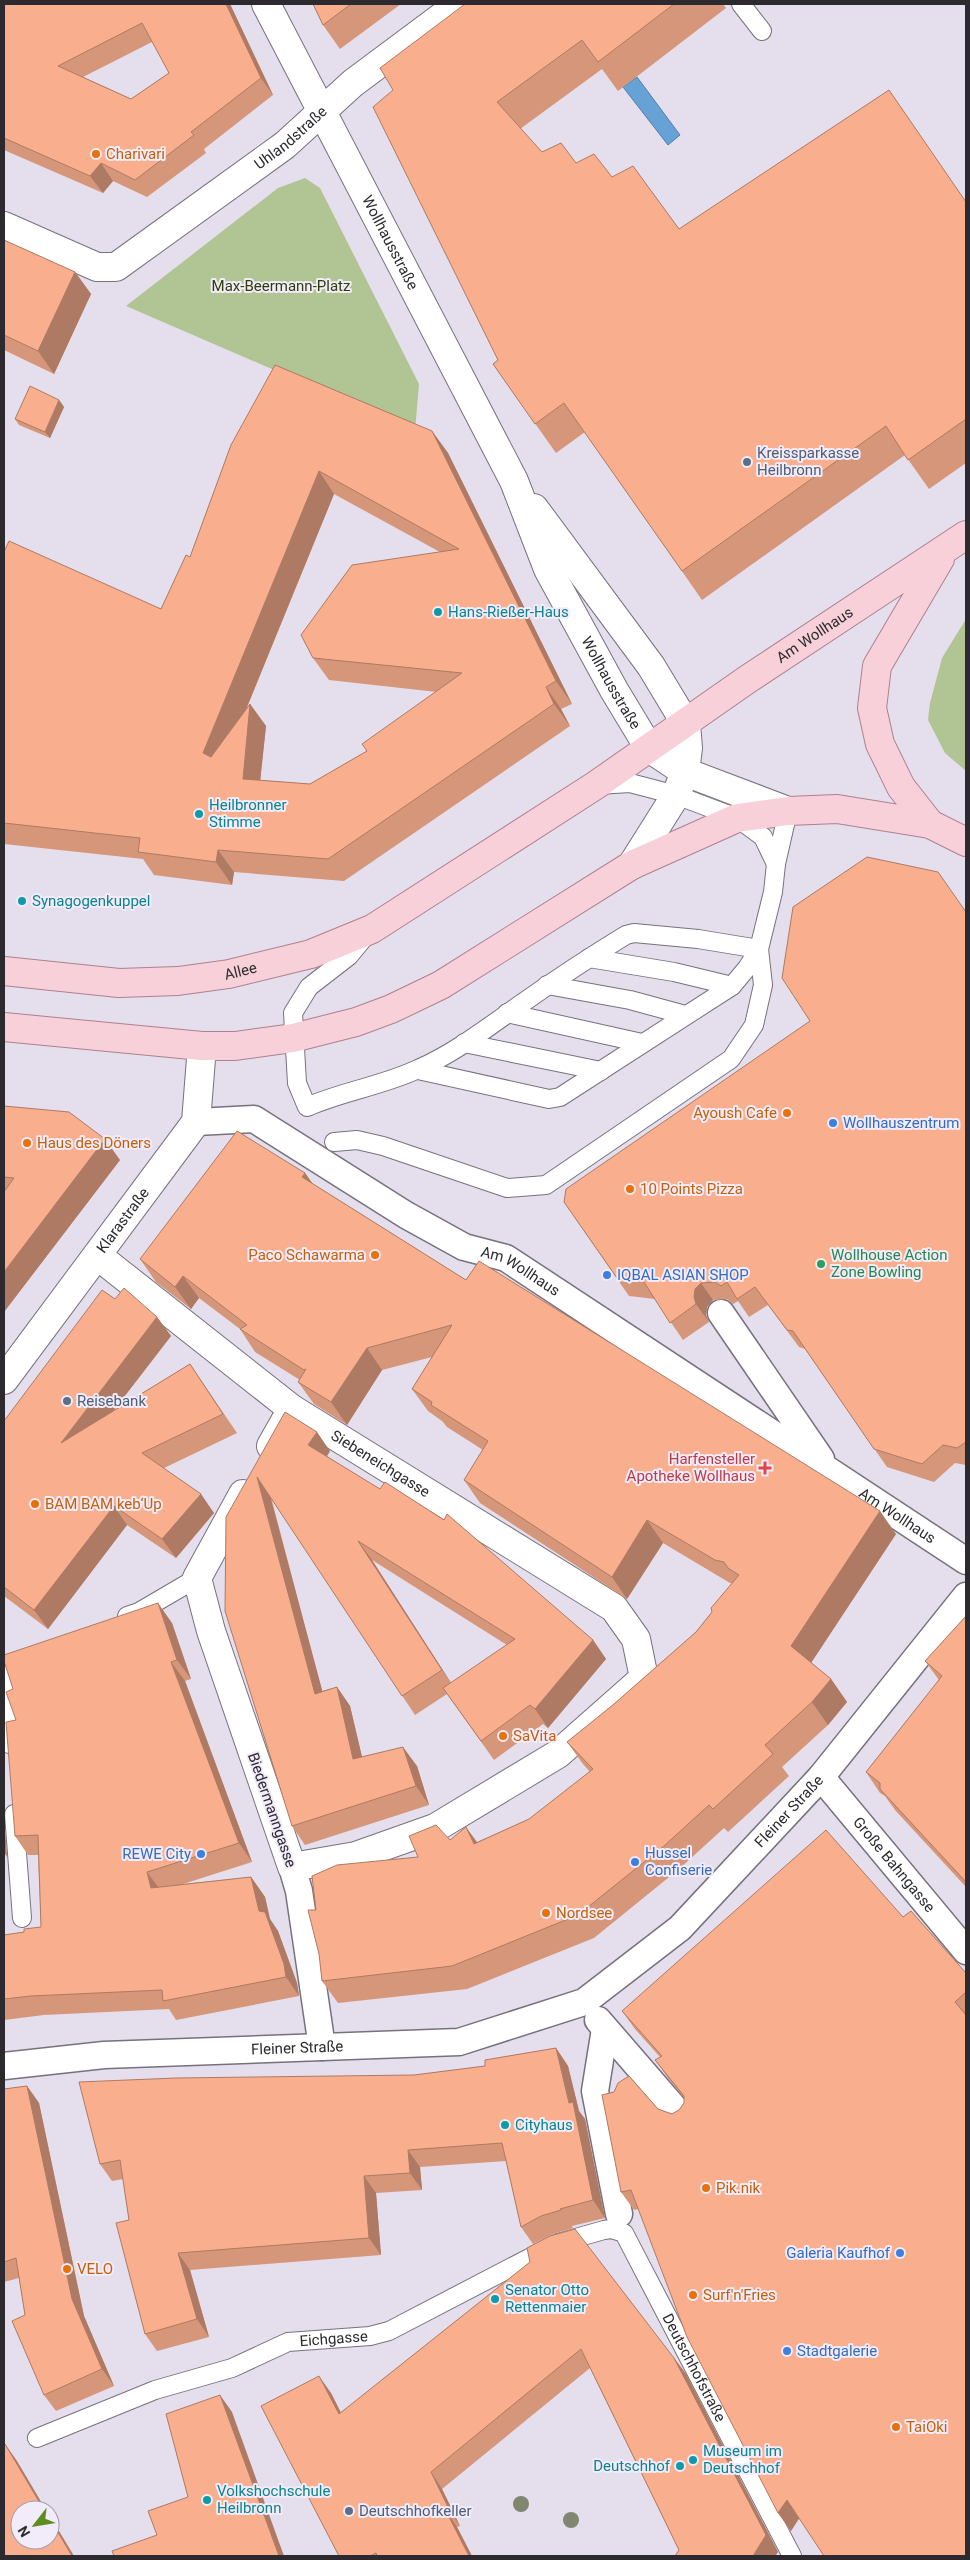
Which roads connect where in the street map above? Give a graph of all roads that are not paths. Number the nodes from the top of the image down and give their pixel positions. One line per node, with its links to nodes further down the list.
1 (266, 4): 5 (street, Wollhausstraße)
2 (459, 4): 5 (street, Uhlandstraße)
3 (741, 4): 4 (lane)
4 (762, 31)
5 (321, 112): 6 (street, Uhlandstraße); 7 (street, Wollhausstraße)
6 (4, 226)
7 (514, 481): 10 (street, Wollhausstraße); 12 (street, Wollhausstraße)
8 (966, 535): 9 (main road, Am Wollhaus)
9 (944, 551): 11 (main road, Am Wollhaus); 17 (main road, Am Wollhaus)
10 (651, 666): 11 (street, Am Wollhaus)
11 (686, 724): 12 (main road, Am Wollhaus); 13 (street, Am Wollhaus)
12 (649, 748): 13 (street, Am Wollhaus); 14 (main road, Am Wollhaus)
13 (681, 784): 14 (lane); 15 (street, Am Wollhaus); 16 (lane); 20 (street, Am Wollhaus)
14 (596, 786): 21 (main road, Am Wollhaus)
15 (788, 811): 16 (main road, Am Wollhaus); 17 (main road, Am Wollhaus); 19 (lane)
16 (738, 818): 19 (lane); 20 (main road, Am Wollhaus)
17 (930, 824): 18 (main road, Am Wollhaus)
18 (966, 842)
19 (776, 864): 23 (lane)
20 (632, 865): 31 (main road, Am Wollhaus)
21 (455, 877): 22 (main road, Allee)
22 (372, 929): 25 (main road, Allee); 31 (lane)
23 (759, 949): 24 (lane); 27 (lane); 38 (lane)
24 (589, 958): 26 (lane); 27 (lane)
25 (4, 971)
26 (547, 985): 28 (lane); 29 (lane)
27 (732, 986): 29 (lane)
28 (507, 1013): 32 (lane); 33 (lane)
29 (685, 1015): 33 (lane)
30 (4, 1028): 34 (main road)
31 (293, 1038): 34 (main road); 35 (lane)
32 (464, 1043): 35 (lane); 36 (lane)
33 (642, 1043): 36 (lane)
34 (202, 1046): 37 (street)
35 (418, 1070): 36 (lane)
36 (601, 1071)
37 (196, 1122): 39 (street, Klarastraße); 43 (street, Am Wollhaus)
38 (334, 1142)
39 (98, 1256): 41 (street, Klarastraße); 42 (street, Siebeneichgasse)
40 (721, 1313): 43 (street, Am Wollhaus)
41 (4, 1380)
42 (292, 1408): 45 (street); 52 (street, Siebeneichgasse)
43 (828, 1470): 44 (street, Am Wollhaus)
44 (966, 1561)
45 (197, 1578): 47 (lane); 52 (street, Biedermanngasse)
46 (966, 1596): 50 (street, Fleiner Straße)
47 (113, 1621)
48 (6, 1665): 49 (lane)
49 (10, 1760)
50 (821, 1777): 54 (street, Große Bahngasse); 55 (street, Fleiner Straße)
51 (13, 1800): 53 (lane)
52 (292, 1867): 57 (street, Biedermanngasse)
53 (22, 1918)
54 (966, 1951)
55 (584, 2002): 56 (street); 57 (street, Fleiner Straße)
56 (605, 2029): 59 (street); 60 (street, Deutschhofstraße)
57 (322, 2048): 58 (street, Fleiner Straße)
58 (4, 2066)
59 (682, 2117)
60 (622, 2223): 61 (lane, Eichgasse); 62 (lane, Deutschhofstraße)
61 (37, 2438)
62 (792, 2556)

